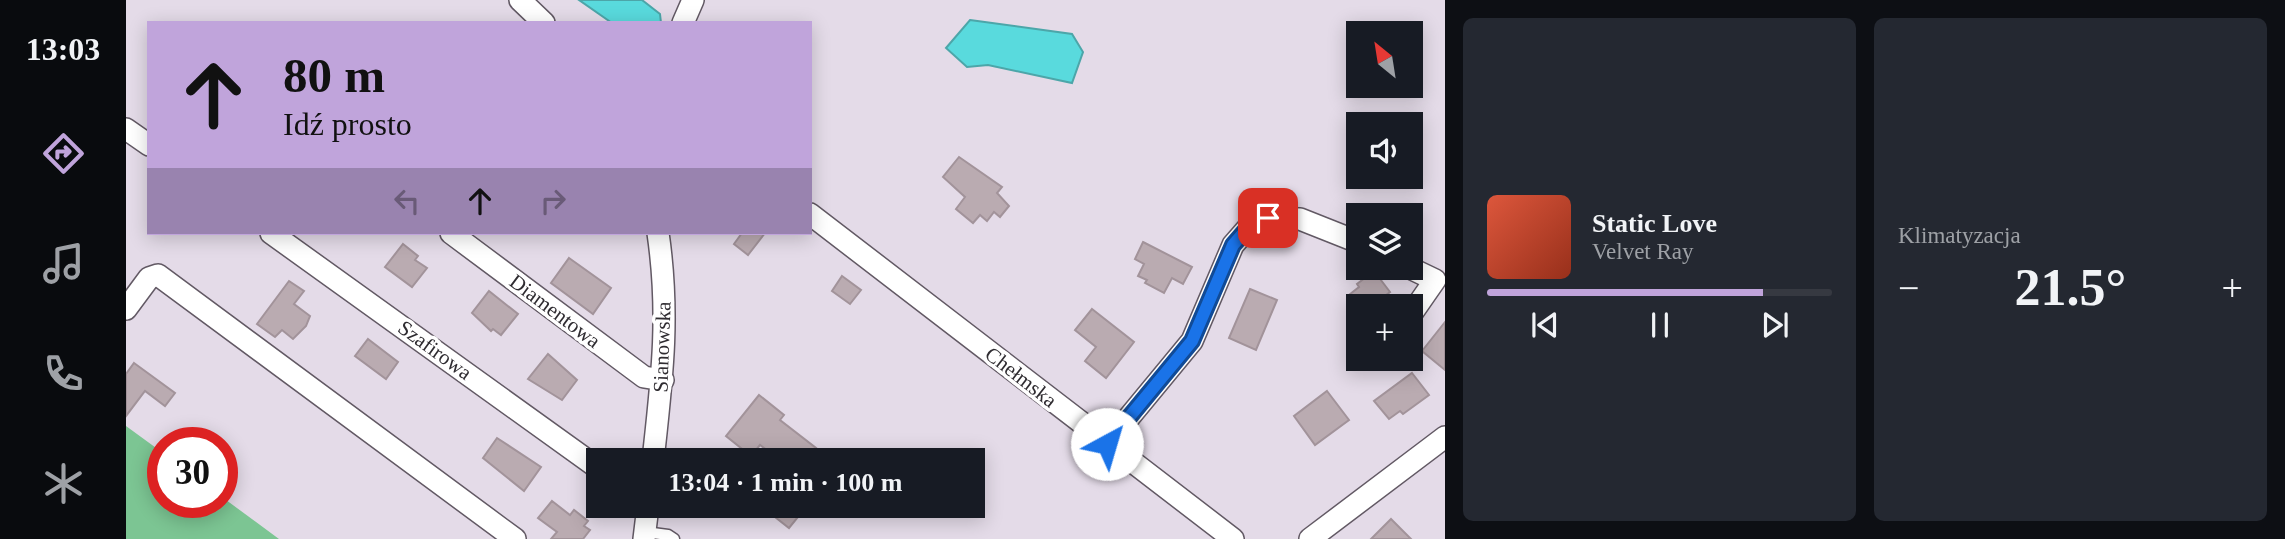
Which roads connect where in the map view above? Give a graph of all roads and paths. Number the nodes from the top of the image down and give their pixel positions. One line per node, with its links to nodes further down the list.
1 (520, 0): 3 (street)
2 (693, 0): 4 (street)
3 (542, 21)
4 (684, 21)
5 (126, 129): 6 (street)
6 (147, 144)
7 (812, 216): 18 (street, Chełmska)
8 (274, 235): 20 (street, Szafirowa)
9 (454, 235): 16 (street, Diamentowa)
10 (658, 235): 16 (street, Sianowska)
11 (1346, 236): 18 (street)
12 (1423, 274): 13 (street)
13 (1440, 283): 14 (street)
14 (1423, 302)
15 (126, 309): 23 (street)
16 (663, 380): 19 (street, Sianowska)
17 (1445, 437): 26 (street)
18 (1107, 444): 25 (street, Chełmska)
19 (654, 448)
20 (586, 459)
21 (647, 518): 22 (street)
22 (645, 536): 24 (lane)
23 (515, 539)
24 (674, 539)
25 (1233, 539)
26 (1310, 539)

